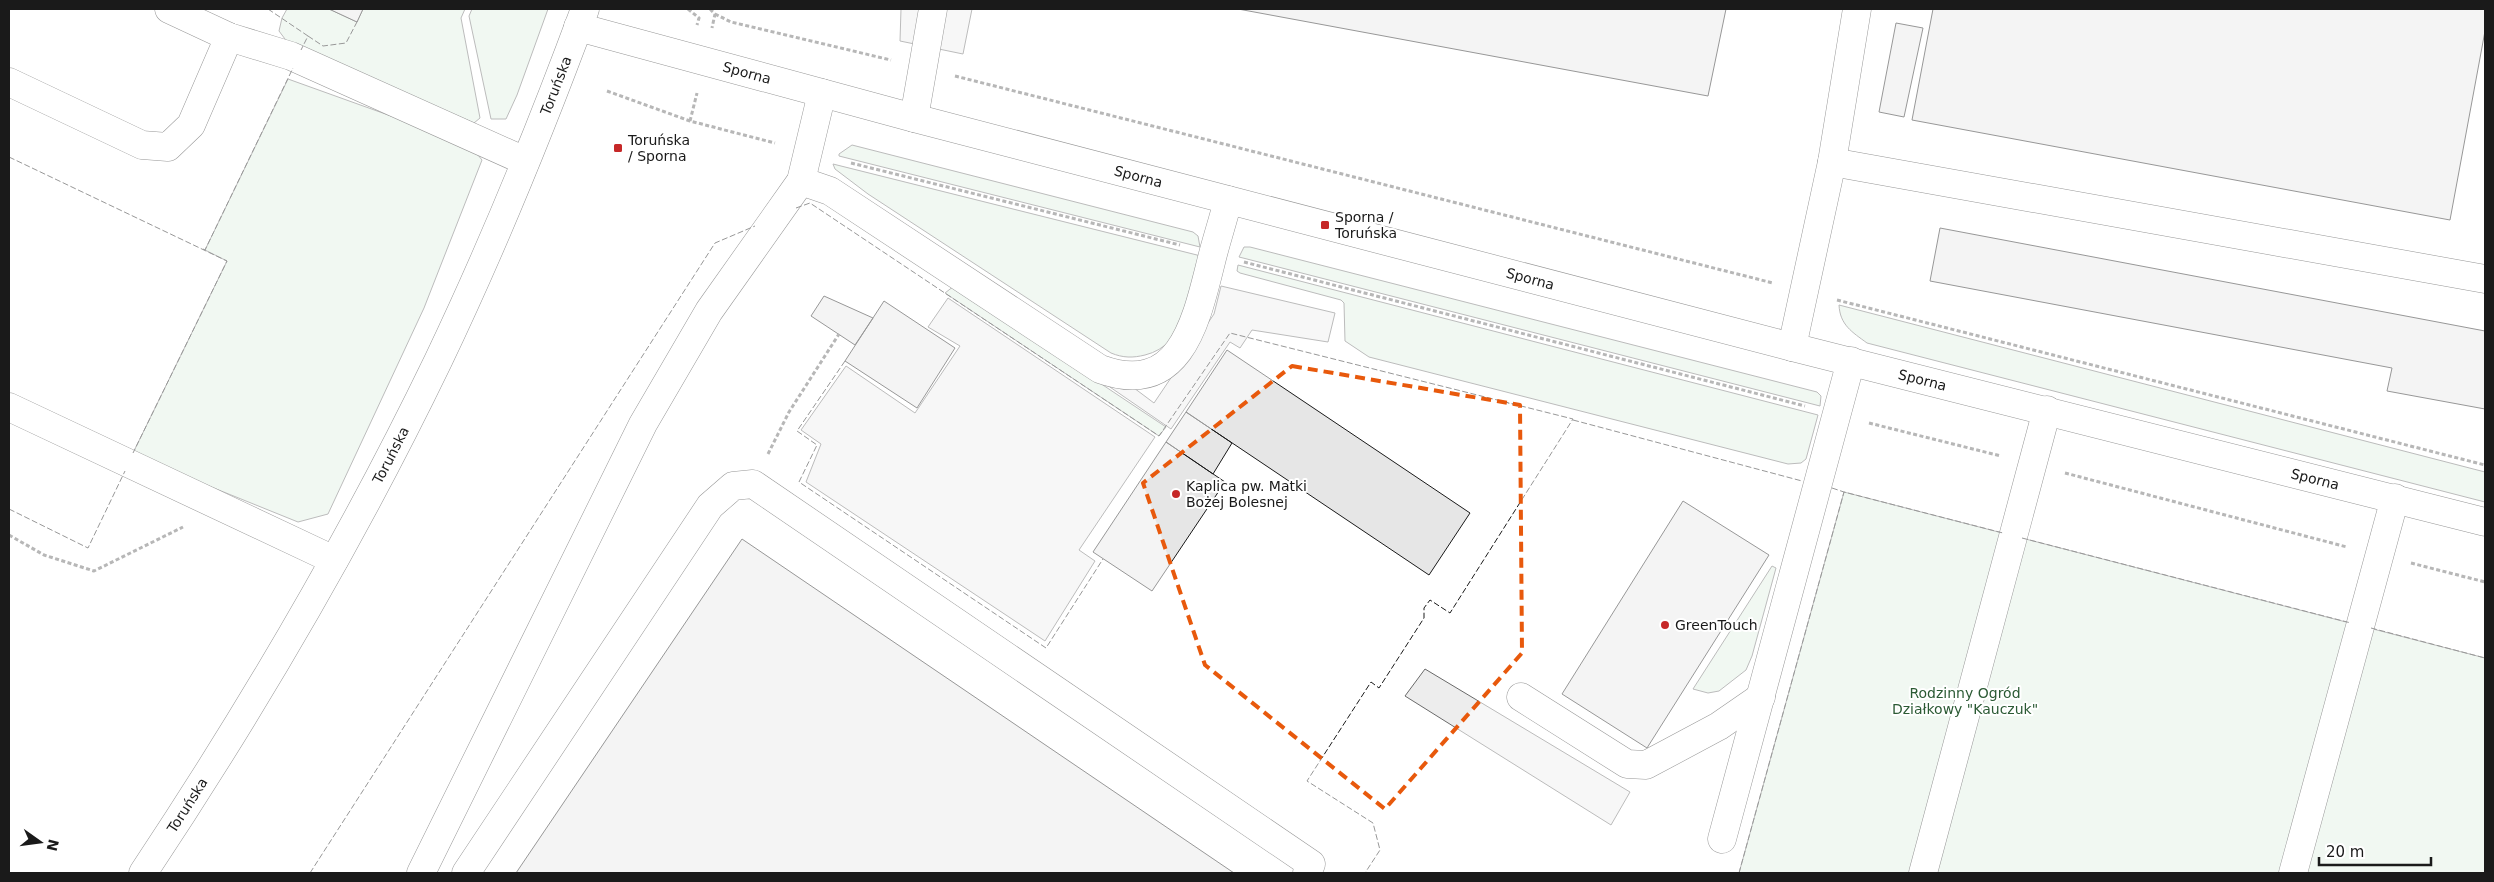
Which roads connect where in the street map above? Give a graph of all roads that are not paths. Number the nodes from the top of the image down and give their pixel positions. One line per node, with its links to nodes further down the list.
1 (169, 9): 5 (street)
2 (933, 9): 8 (street)
3 (1857, 9): 10 (street)
4 (581, 18): 7 (street, Sporna); 9 (street, Toruńska)
5 (229, 37): 6 (street); 9 (street)
6 (9, 82)
7 (822, 92): 8 (street, Sporna); 11 (street)
8 (914, 118): 12 (street, Sporna)
9 (525, 161): 20 (street, Toruńska)
10 (1832, 162): 13 (street); 14 (street)
11 (801, 181): 12 (street); 25 (street)
12 (1228, 200): 14 (street, Sporna)
13 (2485, 278)
14 (1792, 347): 15 (street, Sporna)
15 (1851, 361): 17 (street, Sporna); 22 (street)
16 (9, 407): 20 (street)
17 (2047, 410): 18 (street, Sporna); 28 (street)
18 (2395, 498): 19 (street, Sporna); 29 (street)
19 (2485, 522)
20 (334, 560): 24 (street, Toruńska)
21 (1521, 697): 22 (street)
22 (1760, 697): 23 (street)
23 (1722, 839)
24 (143, 873)
25 (422, 873)
26 (466, 873): 27 (street)
27 (1307, 873)
28 (1923, 873)
29 (2293, 873)

